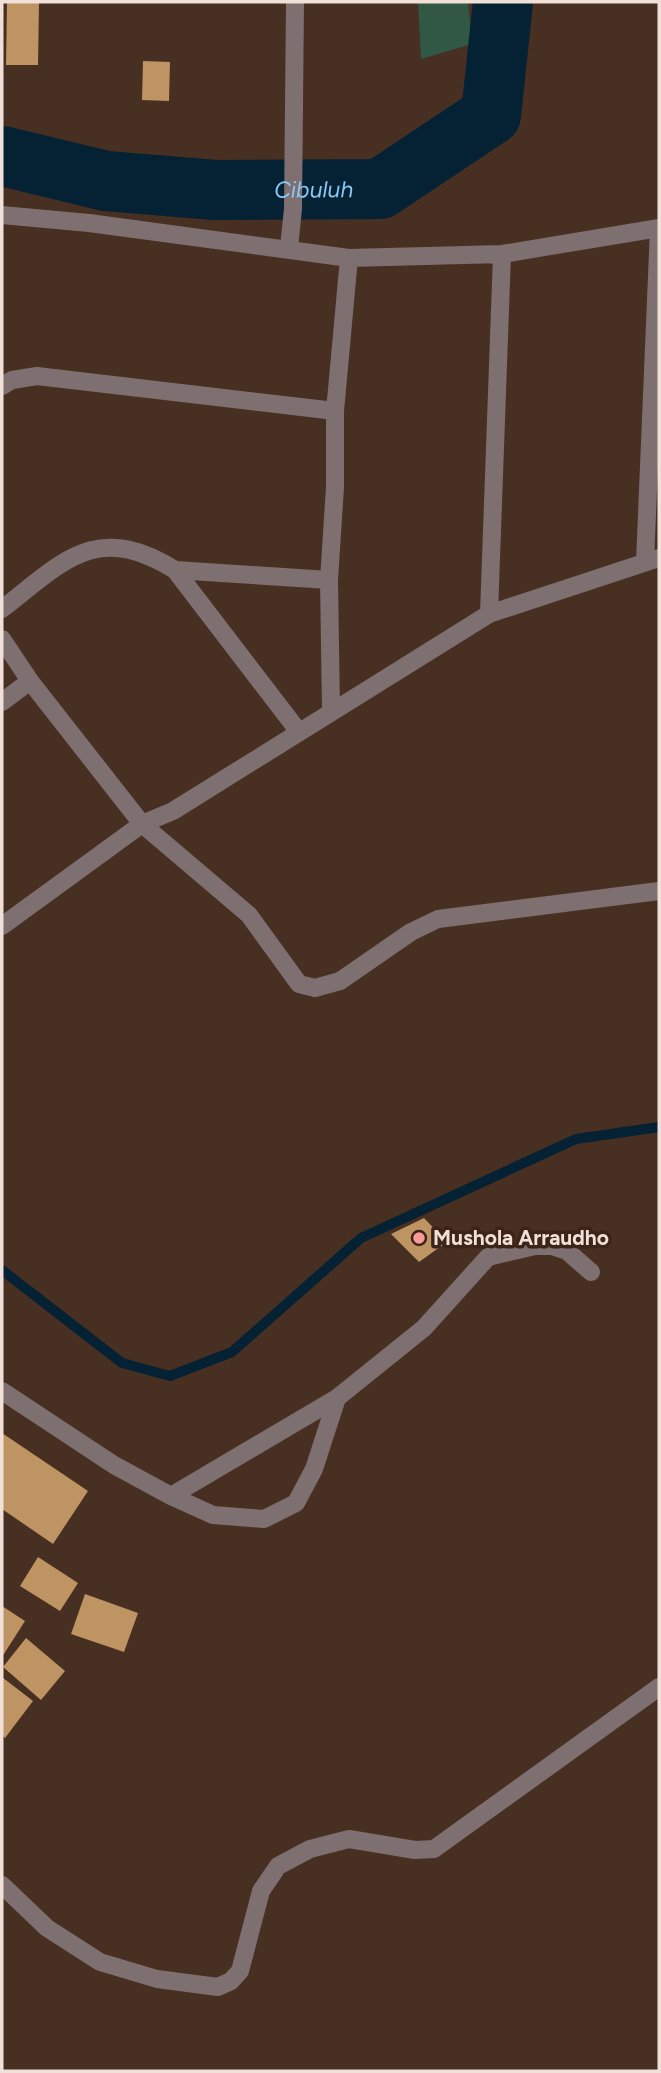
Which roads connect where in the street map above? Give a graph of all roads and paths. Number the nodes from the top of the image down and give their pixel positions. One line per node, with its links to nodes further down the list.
1 (296, 2): 4 (street)
2 (2, 215): 4 (street)
3 (659, 228): 5 (street); 9 (street)
4 (289, 248): 6 (street)
5 (502, 254): 6 (street); 13 (street)
6 (349, 258): 8 (street)
7 (2, 386): 8 (street)
8 (335, 411): 11 (street)
9 (652, 560): 13 (street)
10 (175, 570): 11 (street); 12 (street); 18 (street)
11 (328, 580): 17 (street)
12 (2, 609)
13 (489, 614): 17 (street)
14 (2, 639): 15 (street)
15 (30, 681): 16 (street); 19 (street)
16 (2, 702)
17 (331, 710): 18 (street)
18 (299, 732): 19 (street)
19 (142, 824): 20 (street); 21 (street)
20 (659, 891)
21 (2, 926)
22 (591, 1272): 24 (street)
23 (2, 1391): 25 (street)
24 (337, 1398): 25 (street); 25 (street)
25 (171, 1496)
26 (659, 1687): 27 (street)
27 (2, 1885)

